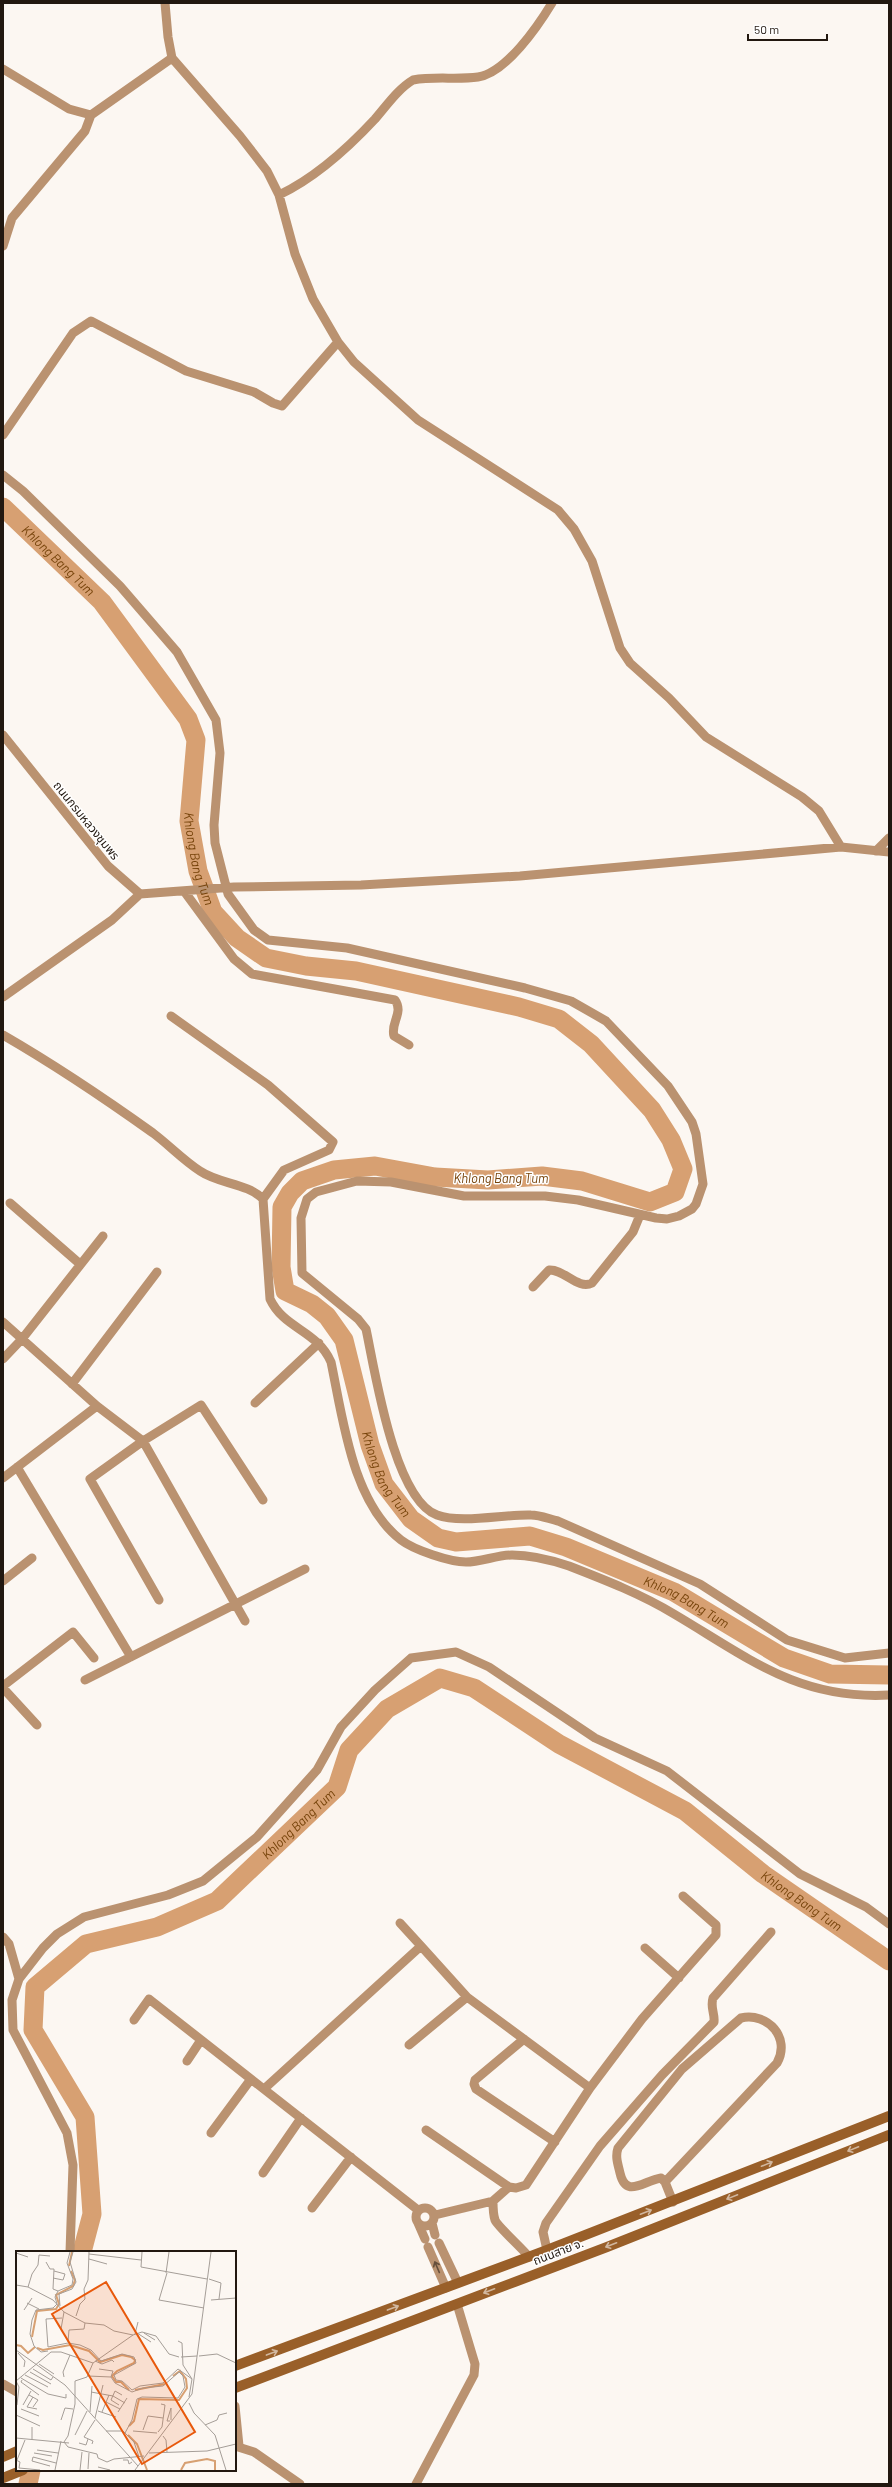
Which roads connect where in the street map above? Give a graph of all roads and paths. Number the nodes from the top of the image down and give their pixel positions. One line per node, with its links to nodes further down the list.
1 (165, 3): 3 (street)
2 (552, 3): 6 (street)
3 (172, 58): 5 (street); 6 (street)
4 (3, 69): 5 (street)
5 (91, 115): 7 (street)
6 (279, 195): 8 (street)
7 (3, 246)
8 (338, 342): 9 (street); 13 (street)
9 (3, 435)
10 (3, 475): 16 (street)
11 (3, 736): 18 (street, ถนนกรมหลวงชุมพร)
12 (889, 838): 14 (street)
13 (842, 847): 14 (street); 16 (street)
14 (876, 851): 15 (street)
15 (889, 852)
16 (225, 888): 17 (street); 25 (street)
17 (187, 891): 18 (street); 22 (street)
18 (140, 894): 19 (street)
19 (3, 998)
20 (171, 1016): 23 (street)
21 (3, 1035): 23 (street)
22 (409, 1045)
23 (263, 1199): 32 (street)
24 (10, 1203): 27 (street)
25 (640, 1215): 29 (street); 47 (street)
26 (103, 1236): 27 (street)
27 (80, 1264): 31 (street)
28 (157, 1272): 34 (street)
29 (533, 1287)
30 (3, 1322): 31 (street)
31 (22, 1339): 33 (street); 34 (street)
32 (320, 1343): 35 (street); 52 (street)
33 (3, 1359)
34 (72, 1384): 36 (street)
35 (255, 1403)
36 (97, 1406): 37 (street); 38 (street)
37 (143, 1441): 40 (street); 44 (street); 45 (street)
38 (17, 1467): 39 (street); 48 (street)
39 (3, 1478)
40 (263, 1500)
41 (32, 1558): 43 (street)
42 (305, 1569): 45 (street)
43 (3, 1582)
44 (159, 1600)
45 (235, 1604): 46 (street); 48 (street)
46 (245, 1621)
47 (889, 1653)
48 (131, 1657): 50 (street)
49 (94, 1658): 51 (street)
50 (85, 1680)
51 (3, 1687): 53 (street)
52 (889, 1695)
53 (37, 1725)
54 (683, 1896): 61 (street)
55 (400, 1924): 59 (street)
56 (889, 1924): 62 (street)
57 (771, 1932): 88 (street)
58 (3, 1937): 62 (street)
59 (421, 1946): 63 (street); 71 (street)
60 (645, 1948): 61 (street)
61 (679, 1978): 70 (street)
62 (19, 1979): 89 (street)
63 (467, 1998): 65 (street); 67 (street)
64 (134, 2020): 66 (street)
65 (524, 2039): 70 (street); 77 (street)
66 (201, 2040): 68 (street); 69 (street)
67 (409, 2045)
68 (187, 2061)
69 (251, 2079): 71 (street); 75 (street)
70 (590, 2088): 77 (street)
71 (264, 2089): 73 (street)
72 (889, 2116): 83 (main road, ถนนสาย จ., one-way to 72)
73 (301, 2118): 78 (street); 79 (street)
74 (426, 2130): 81 (street)
75 (211, 2133)
76 (889, 2135): 93 (main road, ถนนสาย จ., one-way to 93)
77 (556, 2142): 81 (street)
78 (350, 2157): 84 (street); 85 (street)
79 (263, 2173)
80 (665, 2182): 80 (street); 83 (street)
81 (509, 2187): 82 (street)
82 (493, 2201): 86 (street); 90 (street)
83 (673, 2202): 88 (main road, ถนนสาย จ., one-way to 83)
84 (312, 2208)
85 (418, 2210): 86 (street); 87 (street)
86 (433, 2219): 87 (street); 91 (street)
87 (418, 2223): 92 (street, one-way to 87)
88 (547, 2250): 90 (main road, ถนนสาย จ.)
89 (70, 2251)
90 (529, 2257): 91 (main road, ถนนสาย จ.)
91 (458, 2284): 92 (main road, ถนนสาย จ.)
92 (446, 2288): 94 (main road, ถนนสาย จ., one-way to 92)
93 (457, 2304): 96 (main road, ถนนสาย จ.); 105 (street)
94 (236, 2366)
95 (3, 2384): 97 (street)
96 (236, 2388)
97 (16, 2390)
98 (236, 2426): 99 (street)
99 (237, 2446): 104 (street)
100 (16, 2451): 101 (main road)
101 (3, 2457)
102 (20, 2471): 103 (main road)
103 (3, 2478)
104 (300, 2484)
105 (416, 2484)

